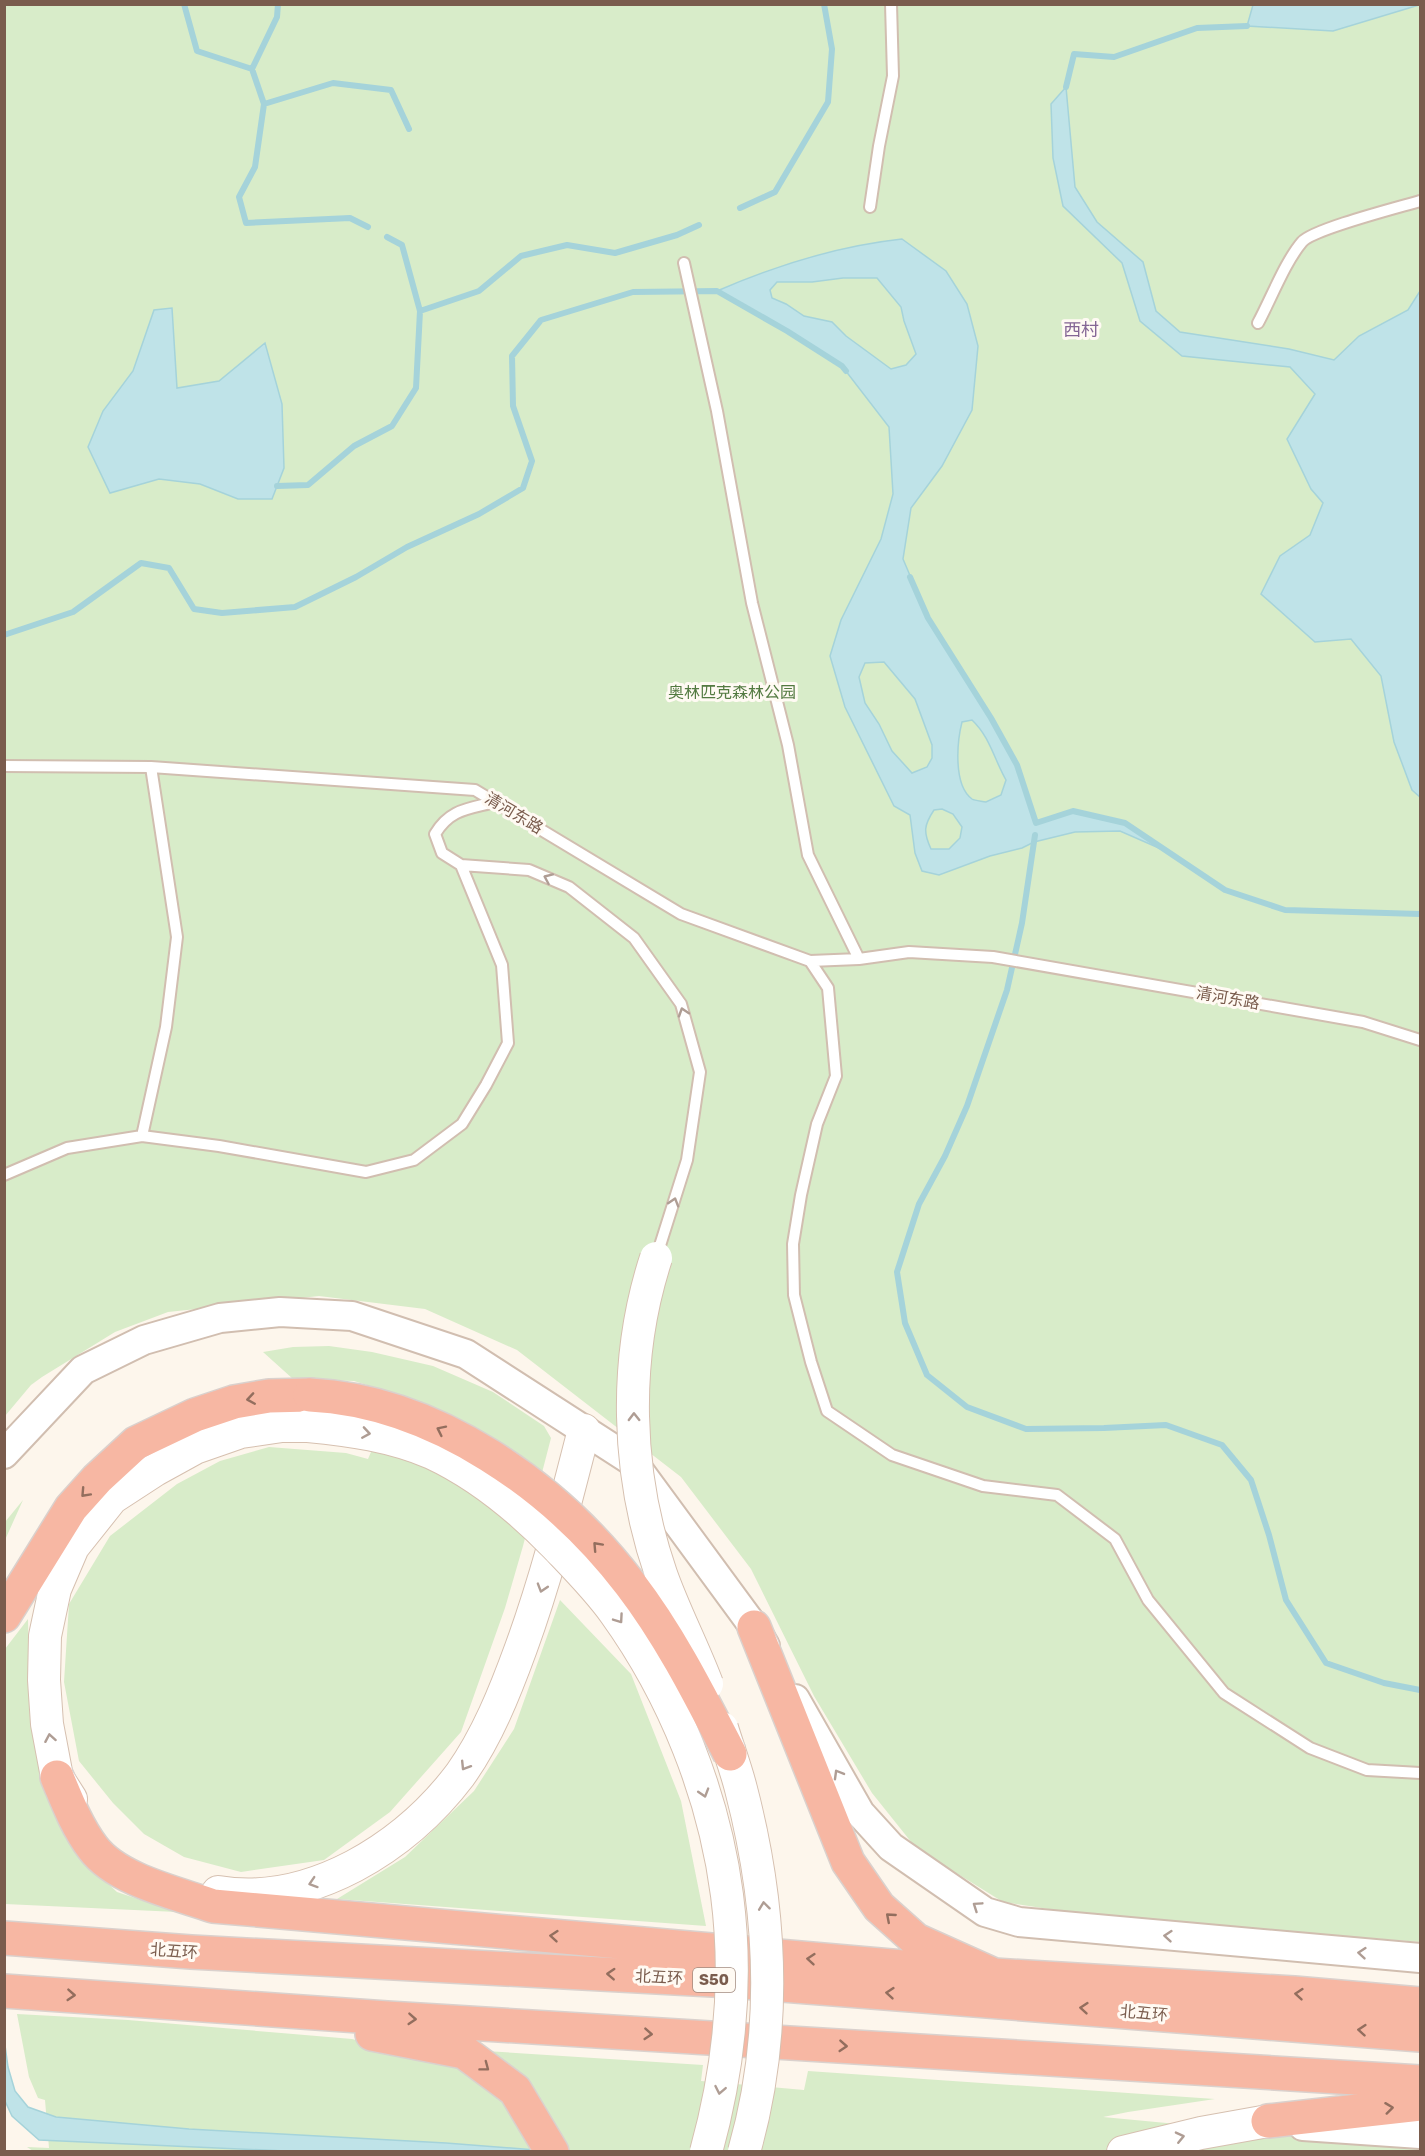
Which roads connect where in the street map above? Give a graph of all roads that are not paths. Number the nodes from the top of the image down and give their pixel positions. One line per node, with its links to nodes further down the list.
1 (891, 4): 3 (lane)
2 (1420, 201): 5 (lane)
3 (870, 207)
4 (684, 263): 10 (lane)
5 (1258, 323)
6 (4, 766): 7 (lane, 清河东路)
7 (151, 767): 8 (lane, 清河东路); 13 (lane)
8 (495, 802): 9 (lane); 11 (lane, 清河东路)
9 (461, 865): 13 (lane); 15 (lane, one-way to 9)
10 (859, 959): 11 (lane, 清河东路); 12 (lane, 清河东路)
11 (810, 961): 22 (lane)
12 (1420, 1040)
13 (142, 1136): 14 (lane)
14 (4, 1175)
15 (656, 1258): 21 (main road, one-way to 15, bridge)
16 (309, 1410): 19 (highway, one-way to 19); 21 (highway, one-way to 16, bridge); 23 (main road, one-way to 16); 36 (main road, one-way to 36, bridge)
17 (584, 1430): 18 (street); 20 (street); 23 (main road, one-way to 23)
18 (4, 1454)
19 (4, 1616)
20 (754, 1627): 25 (street, one-way to 20); 26 (highway, one-way to 20)
21 (730, 1754): 37 (main road, one-way to 21, bridge)
22 (1420, 1773)
23 (57, 1778): 26 (highway, one-way to 23)
24 (5, 1938): 30 (highway, 北五环 / S50, one-way to 24)
25 (1420, 1958)
26 (994, 1975): 28 (highway, one-way to 26)
27 (8, 1991): 29 (highway, one-way to 29)
28 (1420, 2004)
29 (225, 2006): 31 (highway, one-way to 31); 35 (highway, one-way to 35)
30 (1420, 2035)
31 (1420, 2082)
32 (1420, 2104): 33 (highway, one-way to 32)
33 (1268, 2121): 34 (street); 38 (main road, one-way to 33)
34 (1420, 2134)
35 (546, 2140)
36 (706, 2151)
37 (744, 2151)
38 (1123, 2151)

